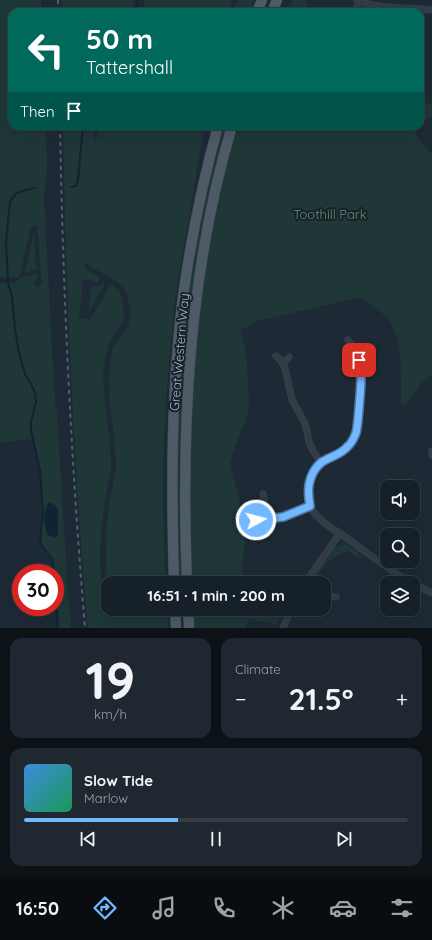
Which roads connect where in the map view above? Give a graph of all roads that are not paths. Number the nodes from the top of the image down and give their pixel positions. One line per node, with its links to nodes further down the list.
1 (358, 1): 2 (street)
2 (392, 8)
3 (217, 130): 17 (main road, Great Western Way)
4 (231, 130): 18 (main road, Great Western Way)
5 (348, 340): 11 (street)
6 (276, 356): 8 (street)
7 (289, 357): 8 (street)
8 (283, 364): 11 (street)
9 (432, 451): 10 (street)
10 (432, 455)
11 (321, 462): 13 (street)
12 (264, 494): 14 (street)
13 (310, 506): 14 (street); 16 (street)
14 (267, 518): 15 (street)
15 (256, 520)
16 (340, 533): 19 (street); 20 (street)
17 (174, 576)
18 (187, 576)
19 (310, 576)
20 (400, 576)
21 (420, 587): 22 (street)
22 (432, 593)
23 (331, 596): 24 (street)
24 (336, 597)
25 (175, 616): 28 (main road)
26 (188, 616): 29 (main road)
27 (288, 616): 30 (street)
28 (176, 628)
29 (189, 628)
30 (284, 628)

